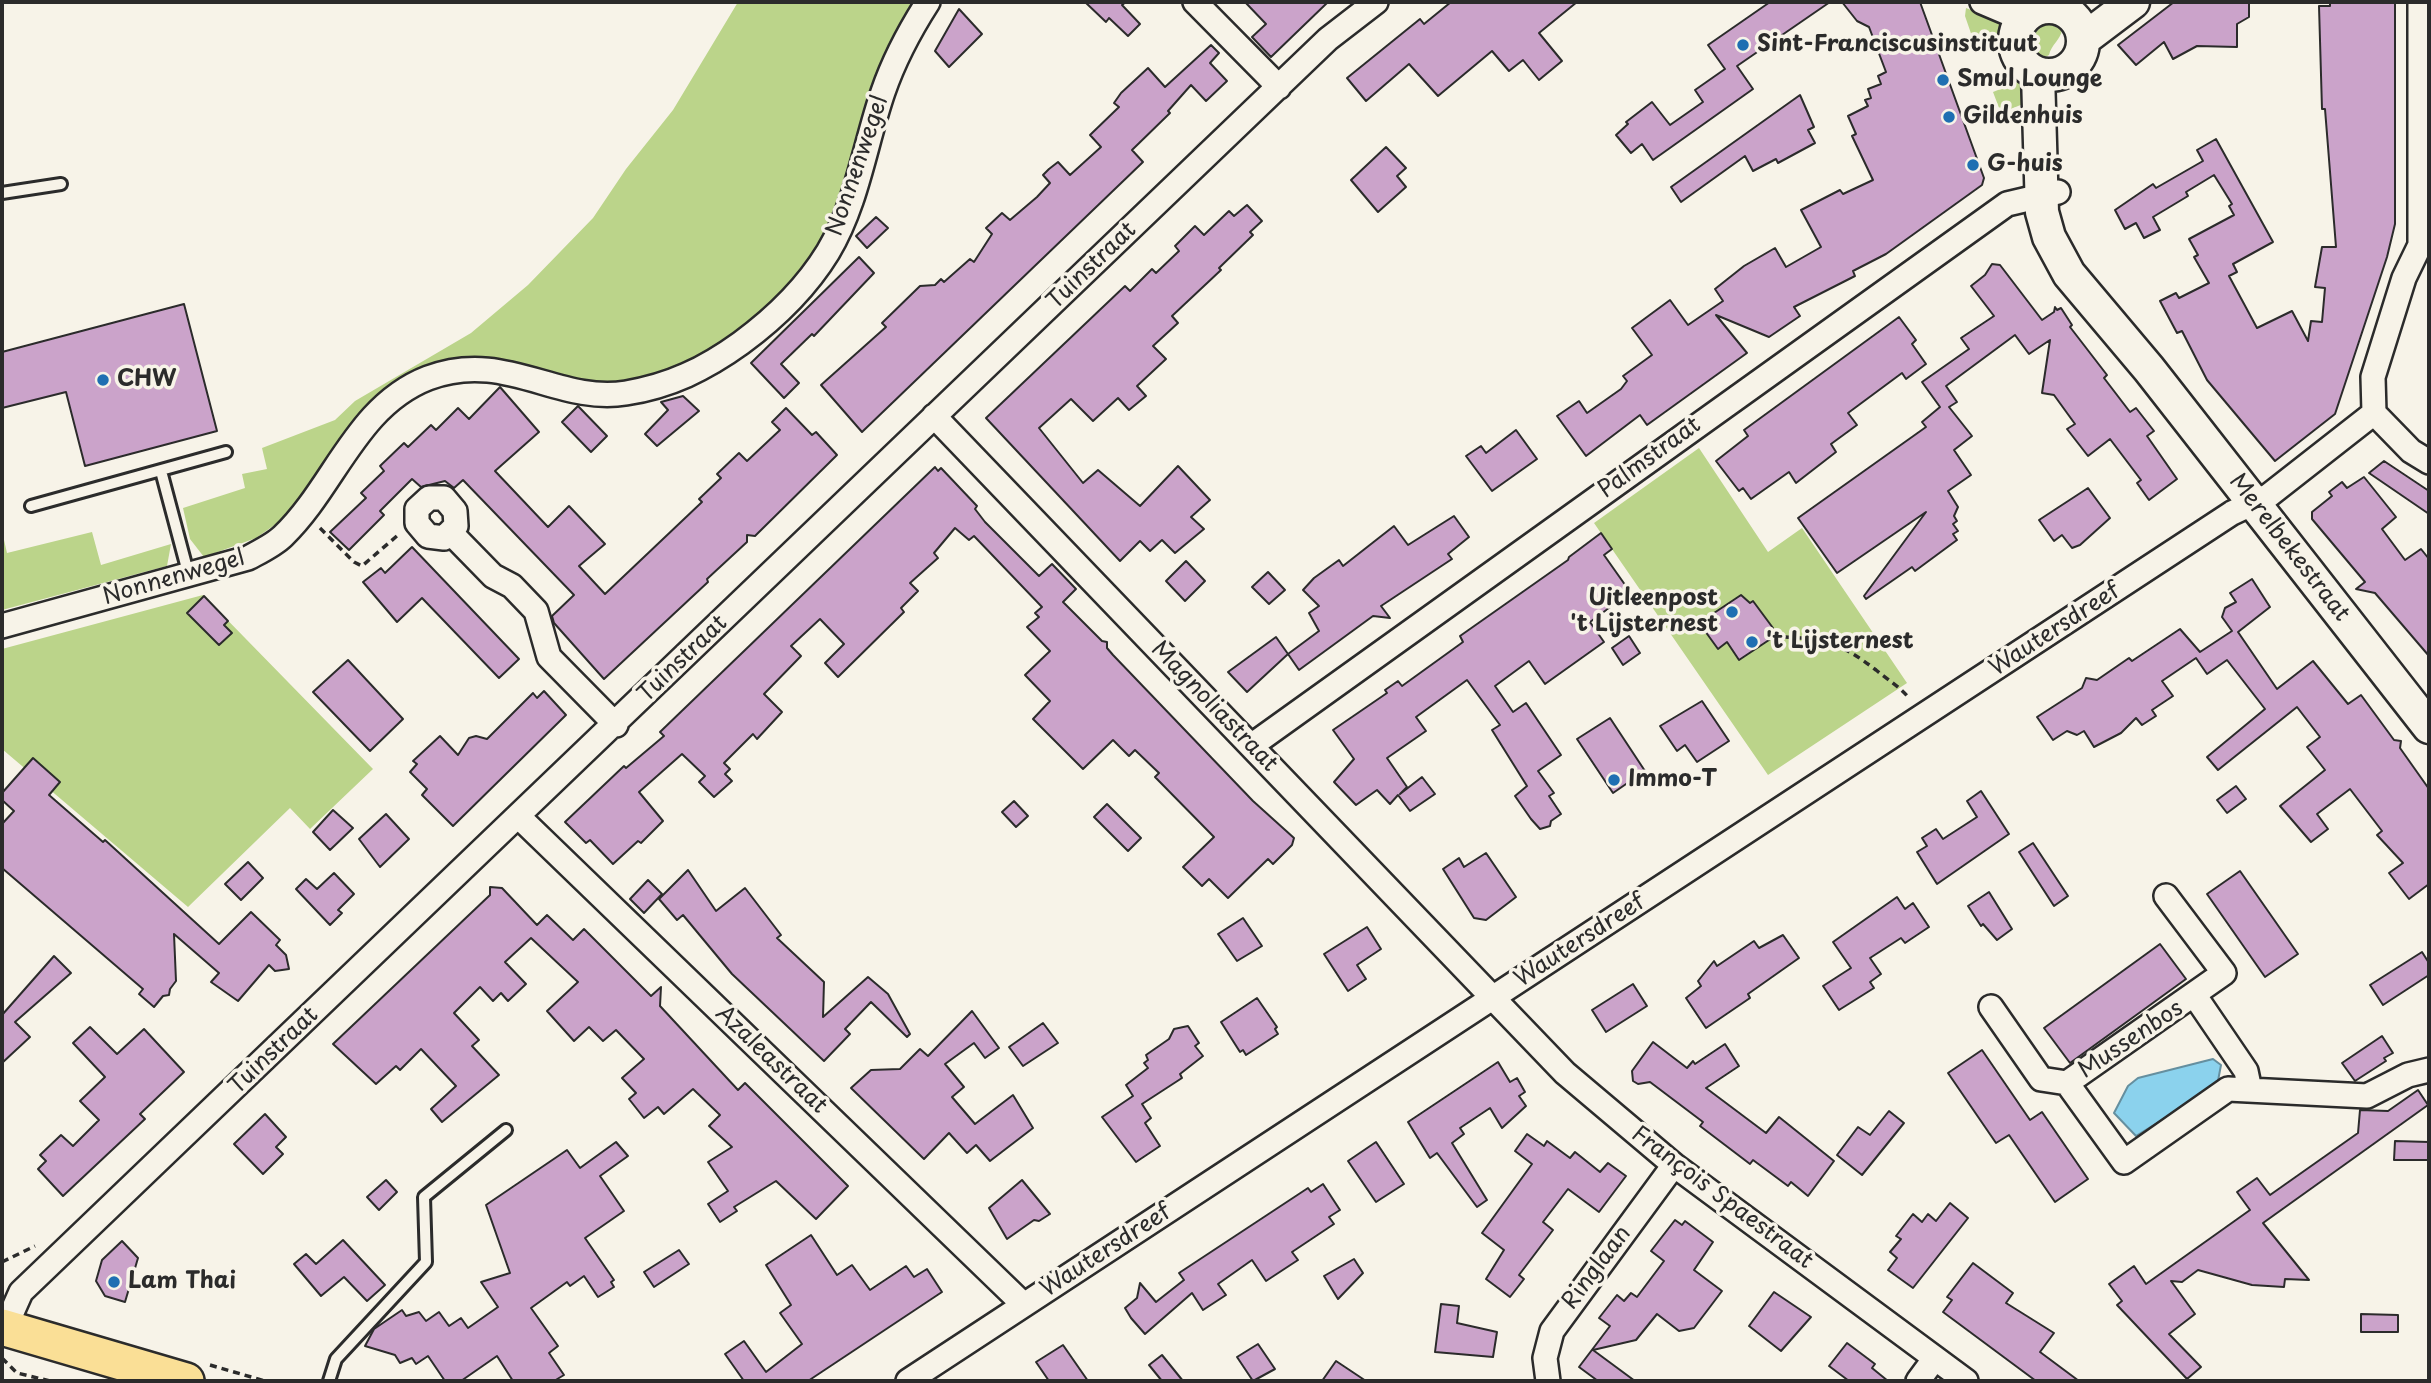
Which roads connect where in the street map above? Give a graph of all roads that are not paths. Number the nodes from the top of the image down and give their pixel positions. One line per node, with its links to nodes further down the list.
1 (928, 2): 23 (street, Nonnenwegel)
2 (1195, 2): 10 (street)
3 (1376, 2): 10 (street, Tuinstraat)
4 (1982, 2): 8 (street)
5 (2102, 2): 8 (street)
6 (2133, 2): 8 (street)
7 (2420, 2): 14 (street)
8 (2056, 17): 9 (street); 9 (street)
9 (2049, 74): 13 (street, Merelbekestraat)
10 (1279, 87): 16 (street, Tuinstraat)
11 (61, 184): 12 (lane)
12 (2, 193)
13 (2050, 194): 20 (street, Merelbekestraat); 27 (street, Palmstraat)
14 (2424, 245): 15 (street)
15 (2375, 413): 18 (street); 20 (street, Wautersdreef)
16 (934, 416): 25 (street, Tuinstraat); 27 (street, Magnoliastraat)
17 (226, 452): 19 (lane)
18 (2429, 462)
19 (161, 471): 21 (lane); 23 (lane)
20 (2254, 502): 26 (street, Merelbekestraat); 31 (street, Wautersdreef)
21 (31, 506)
22 (450, 532): 22 (street); 25 (street)
23 (190, 576): 24 (street, Nonnenwegel)
24 (2, 626)
25 (616, 725): 28 (street, Tuinstraat)
26 (2429, 727)
27 (1251, 746): 31 (street, Magnoliastraat)
28 (518, 816): 38 (street, Azaleastraat); 39 (street, Tuinstraat)
29 (2166, 896): 30 (street, Mussenbos)
30 (2194, 996): 34 (street, Mussenbos); 35 (street, Mussenbos)
31 (1494, 998): 37 (street, François Spaestraat); 38 (street, Wautersdreef)
32 (1991, 1007): 34 (street, Mussenbos)
33 (2429, 1070): 35 (street, Mussenbos)
34 (2067, 1083): 35 (street, Mussenbos)
35 (2250, 1090)
36 (506, 1130): 42 (lane)
37 (1674, 1165): 40 (street, François Spaestraat); 44 (street, Ringlaan)
38 (1024, 1305): 43 (street, Wautersdreef)
39 (3, 1338): 41 (main road)
40 (1935, 1358): 45 (street); 46 (street, François Spaestraat)
41 (186, 1381)
42 (329, 1381)
43 (908, 1381)
44 (1548, 1381)
45 (1918, 1381)
46 (1966, 1381)

